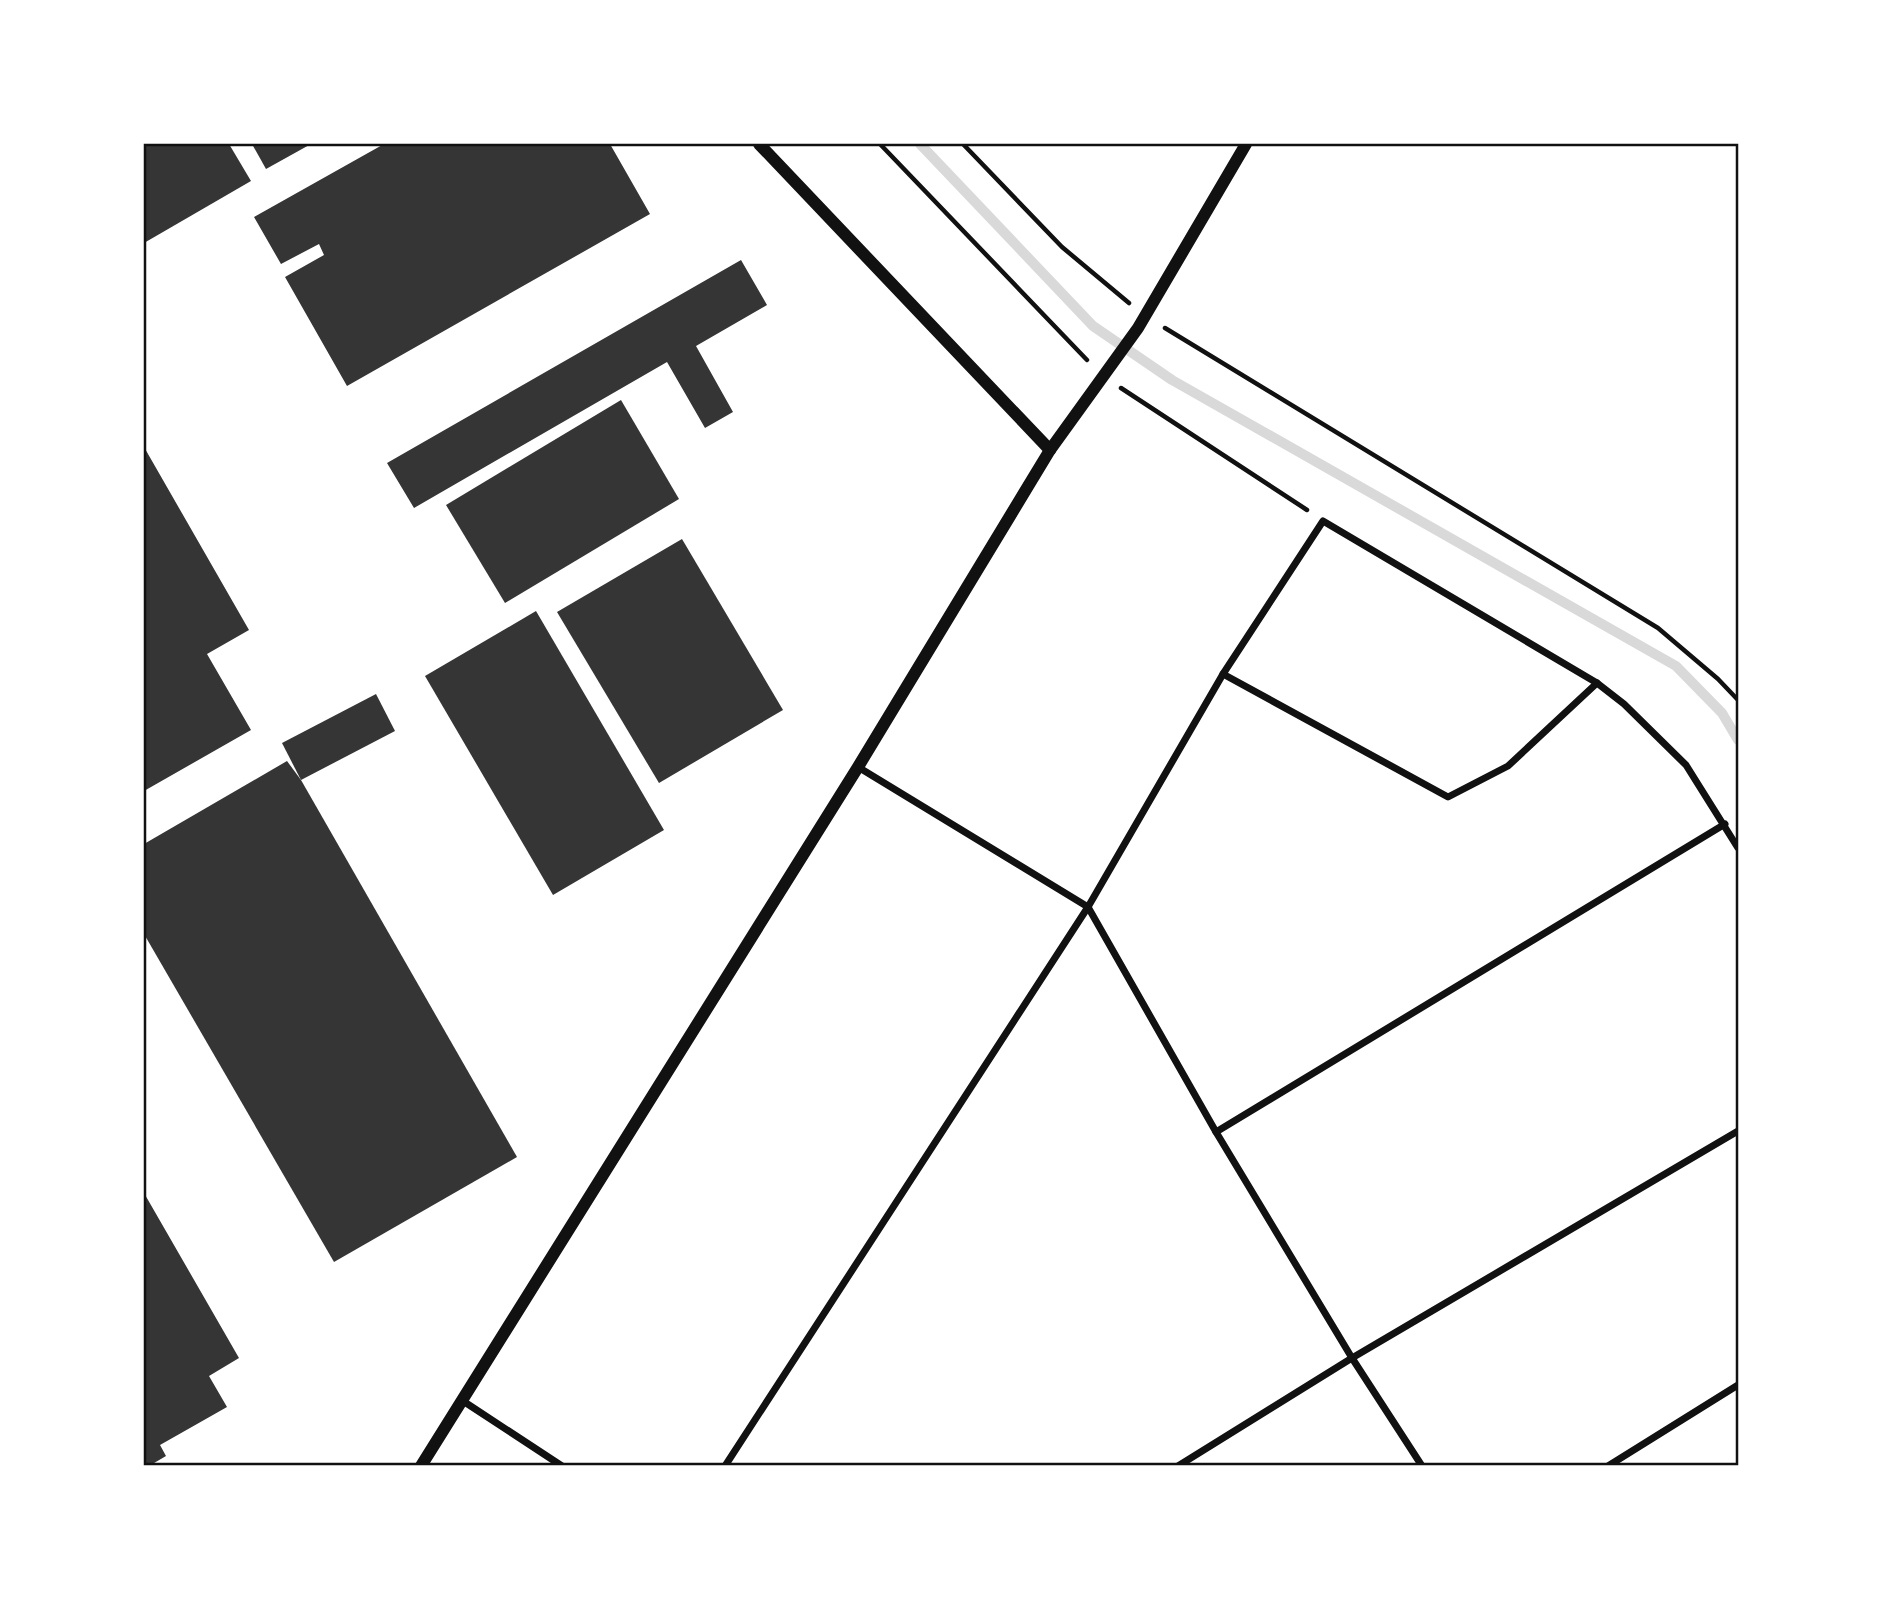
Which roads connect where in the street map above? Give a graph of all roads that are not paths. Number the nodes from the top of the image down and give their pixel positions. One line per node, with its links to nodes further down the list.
1 (759, 144): 3 (street)
2 (1246, 144): 3 (street)
3 (1050, 450): 6 (street)
4 (1223, 674): 5 (street); 5 (street); 9 (street)
5 (1597, 683): 7 (street)
6 (858, 767): 9 (street); 14 (street)
7 (1725, 824): 8 (street); 11 (street)
8 (1738, 848)
9 (1088, 907): 11 (street); 17 (street)
10 (1738, 1131): 12 (street)
11 (1216, 1132): 12 (street)
12 (1352, 1358): 18 (street); 19 (street)
13 (1738, 1385): 20 (street)
14 (463, 1401): 15 (street); 16 (street)
15 (421, 1465)
16 (562, 1465)
17 (725, 1465)
18 (1178, 1465)
19 (1422, 1465)
20 (1608, 1465)

